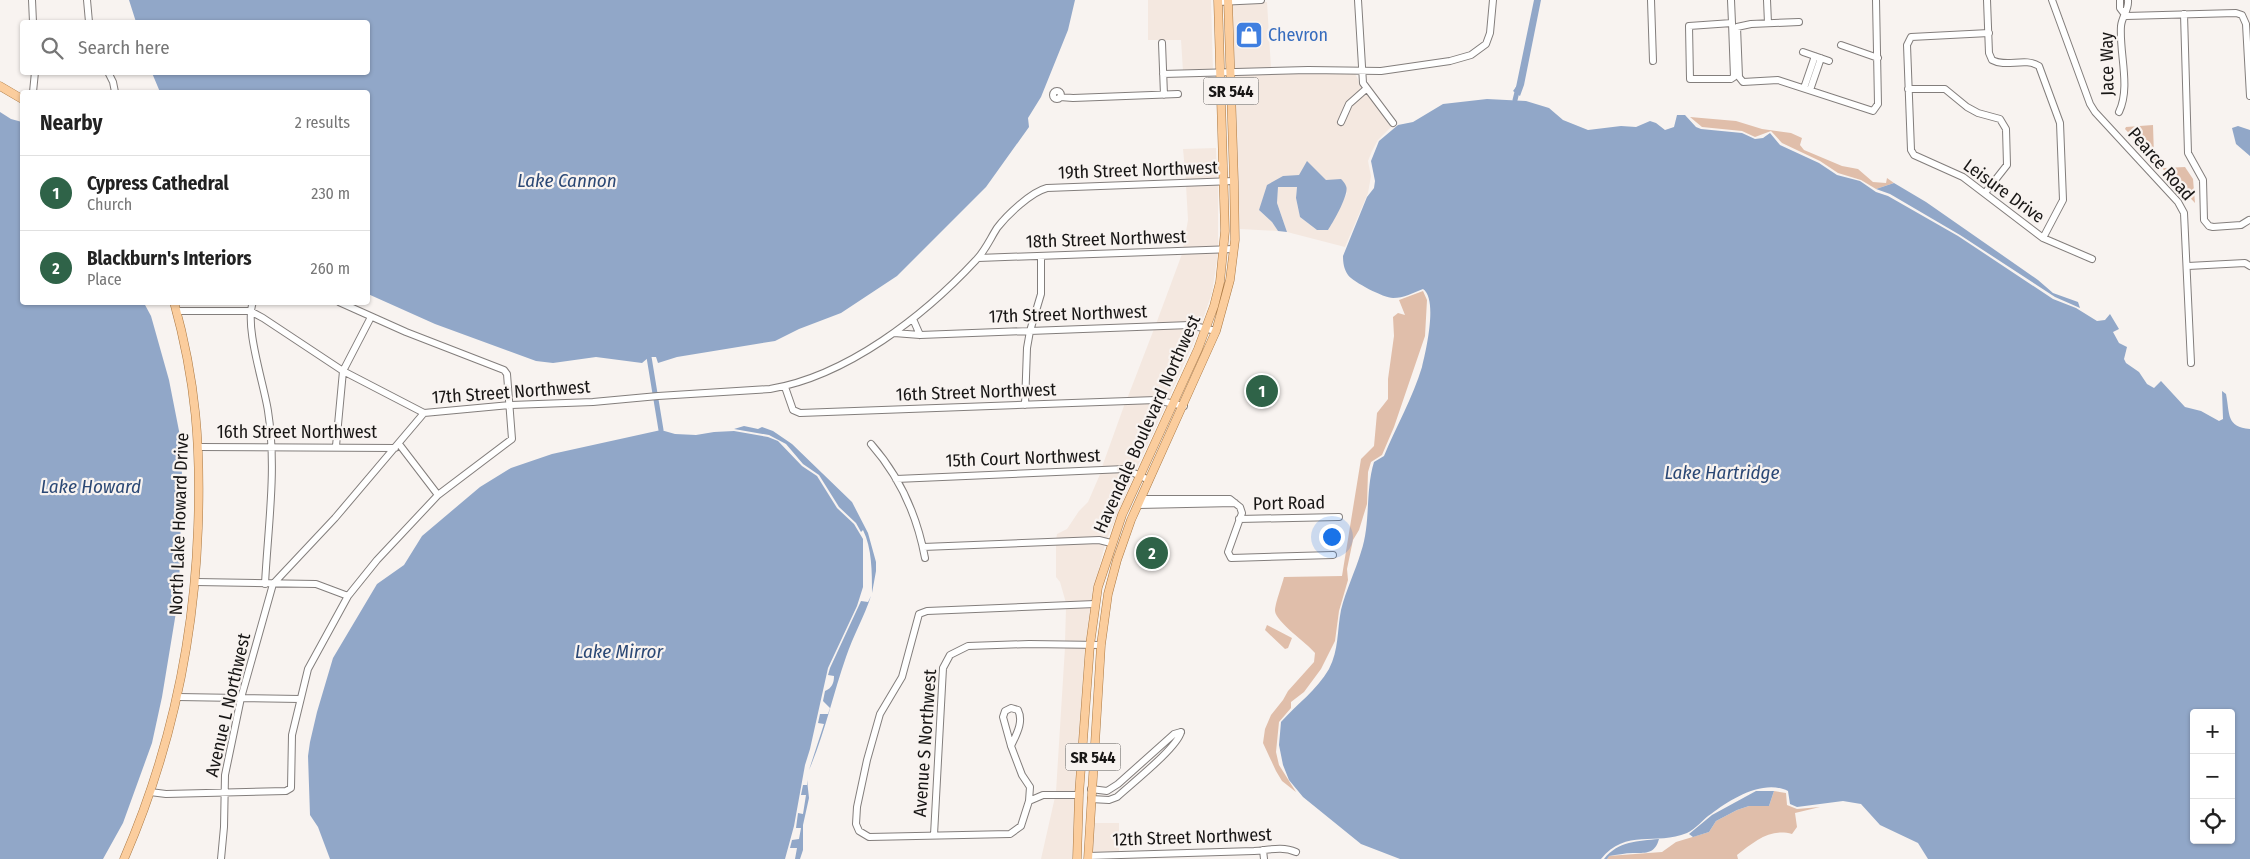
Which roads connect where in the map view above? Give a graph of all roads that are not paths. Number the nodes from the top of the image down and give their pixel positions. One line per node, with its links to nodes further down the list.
1 (32, 0): 19 (street)
2 (87, 0): 20 (street)
3 (1261, 0): 16 (street)
4 (1358, 0): 34 (street)
5 (1493, 0): 34 (street)
6 (1651, 0): 30 (street)
7 (1731, 0): 22 (street)
8 (1767, 0): 23 (street)
9 (1771, 0): 23 (street)
10 (1876, 0): 29 (street)
11 (1987, 0): 24 (street)
12 (2052, 0): 62 (street, Pearce Road)
13 (2120, 0): 18 (street, Jace Way)
14 (2128, 0): 18 (street, Jace Way)
15 (1218, 1): 16 (street); 32 (main road, Havendale Boulevard Northwest / SR 544)
16 (1228, 1): 33 (main road, Havendale Boulevard Northwest / SR 544)
17 (2184, 14): 18 (street); 46 (street); 55 (street)
18 (2126, 16): 49 (street, Jace Way)
19 (33, 20)
20 (89, 20)
21 (1799, 22): 23 (street)
22 (1732, 23): 22 (street)
23 (1770, 23): 40 (street)
24 (1989, 33): 41 (street, Leisure Drive); 56 (street)
25 (1162, 43): 35 (street)
26 (1841, 46): 29 (street)
27 (1803, 52): 28 (street)
28 (1818, 57): 31 (street); 40 (street)
29 (1878, 58): 40 (street)
30 (1653, 61)
31 (1829, 61)
32 (1220, 72): 33 (street); 35 (street); 53 (main road, Havendale Boulevard Northwest / SR 544)
33 (1230, 72): 34 (street); 52 (main road, Havendale Boulevard Northwest / SR 544)
34 (1360, 72): 39 (street)
35 (1164, 74): 45 (street)
36 (35, 75): 42 (street)
37 (110, 75): 43 (street)
38 (0, 86): 48 (main road)
39 (1366, 89): 50 (street); 51 (street)
40 (1807, 89)
41 (1908, 89): 54 (street, Leisure Drive); 54 (street)
42 (33, 90)
43 (115, 90)
44 (1178, 94): 45 (street)
45 (1164, 95): 47 (street)
46 (2250, 96)
47 (1060, 97)
48 (20, 98)
49 (2119, 112)
50 (1341, 122)
51 (1393, 123)
52 (1234, 181): 53 (street, 19th Street Northwest); 57 (main road, Havendale Boulevard Northwest / SR 544)
53 (1224, 182): 58 (main road, Havendale Boulevard Northwest / SR 544); 60 (street, 19th Street Northwest)
54 (1985, 193): 56 (street, Leisure Drive)
55 (2250, 220)
56 (2043, 238): 61 (street, Leisure Drive)
57 (1234, 249): 58 (street, 18th Street Northwest); 73 (main road, Havendale Boulevard Northwest / SR 544)
58 (1224, 250): 59 (street, 18th Street Northwest); 71 (main road, Havendale Boulevard Northwest / SR 544)
59 (1041, 257): 60 (street, 18th Street Northwest); 72 (street)
60 (978, 258): 70 (street, 19th Street Northwest)
61 (2092, 259)
62 (2188, 266): 63 (street); 76 (street, Pearce Road)
63 (2250, 266)
64 (175, 305): 67 (main road, North Lake Howard Drive)
65 (253, 305): 68 (street)
66 (345, 305): 69 (street)
67 (176, 311): 68 (street); 88 (main road, North Lake Howard Drive)
68 (250, 311): 77 (street, 17th Street Northwest); 85 (street)
69 (371, 317): 77 (street); 80 (street)
70 (913, 319): 74 (street, 17th Street Northwest); 75 (street)
71 (1206, 329): 72 (street, 17th Street Northwest); 73 (street, 17th Street Northwest); 79 (main road, Havendale Boulevard Northwest / SR 544)
72 (1030, 331): 75 (street, 17th Street Northwest); 81 (street)
73 (1216, 331): 82 (main road, Havendale Boulevard Northwest / SR 544)
74 (894, 334): 75 (street, 17th Street Northwest); 78 (street, 17th Street Northwest)
75 (920, 335)
76 (2190, 363)
77 (343, 371): 83 (street, 17th Street Northwest); 86 (street)
78 (785, 387): 80 (street, 17th Street Northwest); 81 (street, 16th Street Northwest)
79 (1174, 404): 81 (street, 16th Street Northwest); 82 (street, 16th Street Northwest); 89 (main road, Havendale Boulevard Northwest / SR 544)
80 (511, 405): 83 (street, 17th Street Northwest); 92 (street)
81 (1025, 405)
82 (1184, 406): 91 (main road, Havendale Boulevard Northwest / SR 544)
83 (424, 413): 87 (street)
84 (871, 444): 90 (street)
85 (273, 446): 86 (street, 16th Street Northwest); 88 (street, 16th Street Northwest); 101 (street)
86 (336, 446): 87 (street, 16th Street Northwest)
87 (397, 446): 92 (street, 16th Street Northwest); 102 (street)
88 (199, 447): 100 (main road, North Lake Howard Drive)
89 (1140, 476): 90 (street, 15th Court Northwest); 91 (street, 15th Court Northwest); 96 (main road, Havendale Boulevard Northwest / SR 544)
90 (896, 478): 97 (street)
91 (1149, 480): 93 (main road, Havendale Boulevard Northwest / SR 544)
92 (438, 495): 104 (street)
93 (1140, 502): 95 (street); 103 (main road, Havendale Boulevard Northwest / SR 544)
94 (1339, 517): 95 (street, Port Road)
95 (1239, 519): 98 (street)
96 (1111, 543): 97 (street); 103 (main road); 105 (main road, Havendale Boulevard Northwest / SR 544)
97 (923, 547): 99 (street)
98 (1334, 555)
99 (925, 558)
100 (196, 582): 101 (street); 108 (main road, North Lake Howard Drive)
101 (265, 584): 102 (street)
102 (273, 584): 104 (street); 109 (street, Avenue L Northwest)
103 (1108, 594): 107 (main road, Havendale Boulevard Northwest / SR 544)
104 (348, 596): 110 (street)
105 (1095, 604): 106 (main road, Havendale Boulevard Northwest / SR 544); 122 (street)
106 (1090, 645): 107 (street); 112 (main road, Havendale Boulevard Northwest / SR 544); 122 (street, Avenue S Northwest)
107 (1101, 646): 114 (main road, Havendale Boulevard Northwest / SR 544)
108 (178, 697): 109 (street); 115 (main road, North Lake Howard Drive)
109 (241, 698): 110 (street); 116 (street, Avenue L Northwest)
110 (300, 699): 116 (street)
111 (1011, 746): 111 (street); 113 (street)
112 (1081, 762): 118 (main road, Havendale Boulevard Northwest / SR 544); 119 (main road)
113 (1030, 787): 117 (street); 120 (street)
114 (1091, 789): 119 (main road, Havendale Boulevard Northwest / SR 544); 119 (street)
115 (150, 792): 116 (street); 127 (main road, North Lake Howard Drive)
116 (223, 792): 126 (street, Avenue L Northwest)
117 (1043, 795): 118 (street); 120 (street)
118 (1079, 795): 121 (main road); 128 (main road, Havendale Boulevard Northwest / SR 544)
119 (1091, 799): 121 (main road, Havendale Boulevard Northwest / SR 544)
120 (1029, 801): 122 (street)
121 (1090, 817): 125 (main road, Havendale Boulevard Northwest / SR 544)
122 (934, 835)
123 (1263, 850): 124 (street, 12th Street Northwest); 125 (street, 12th Street Northwest); 129 (street)
124 (1296, 852)
125 (1088, 857)
126 (223, 858)
127 (124, 859)
128 (1077, 859)
129 (1264, 859)

